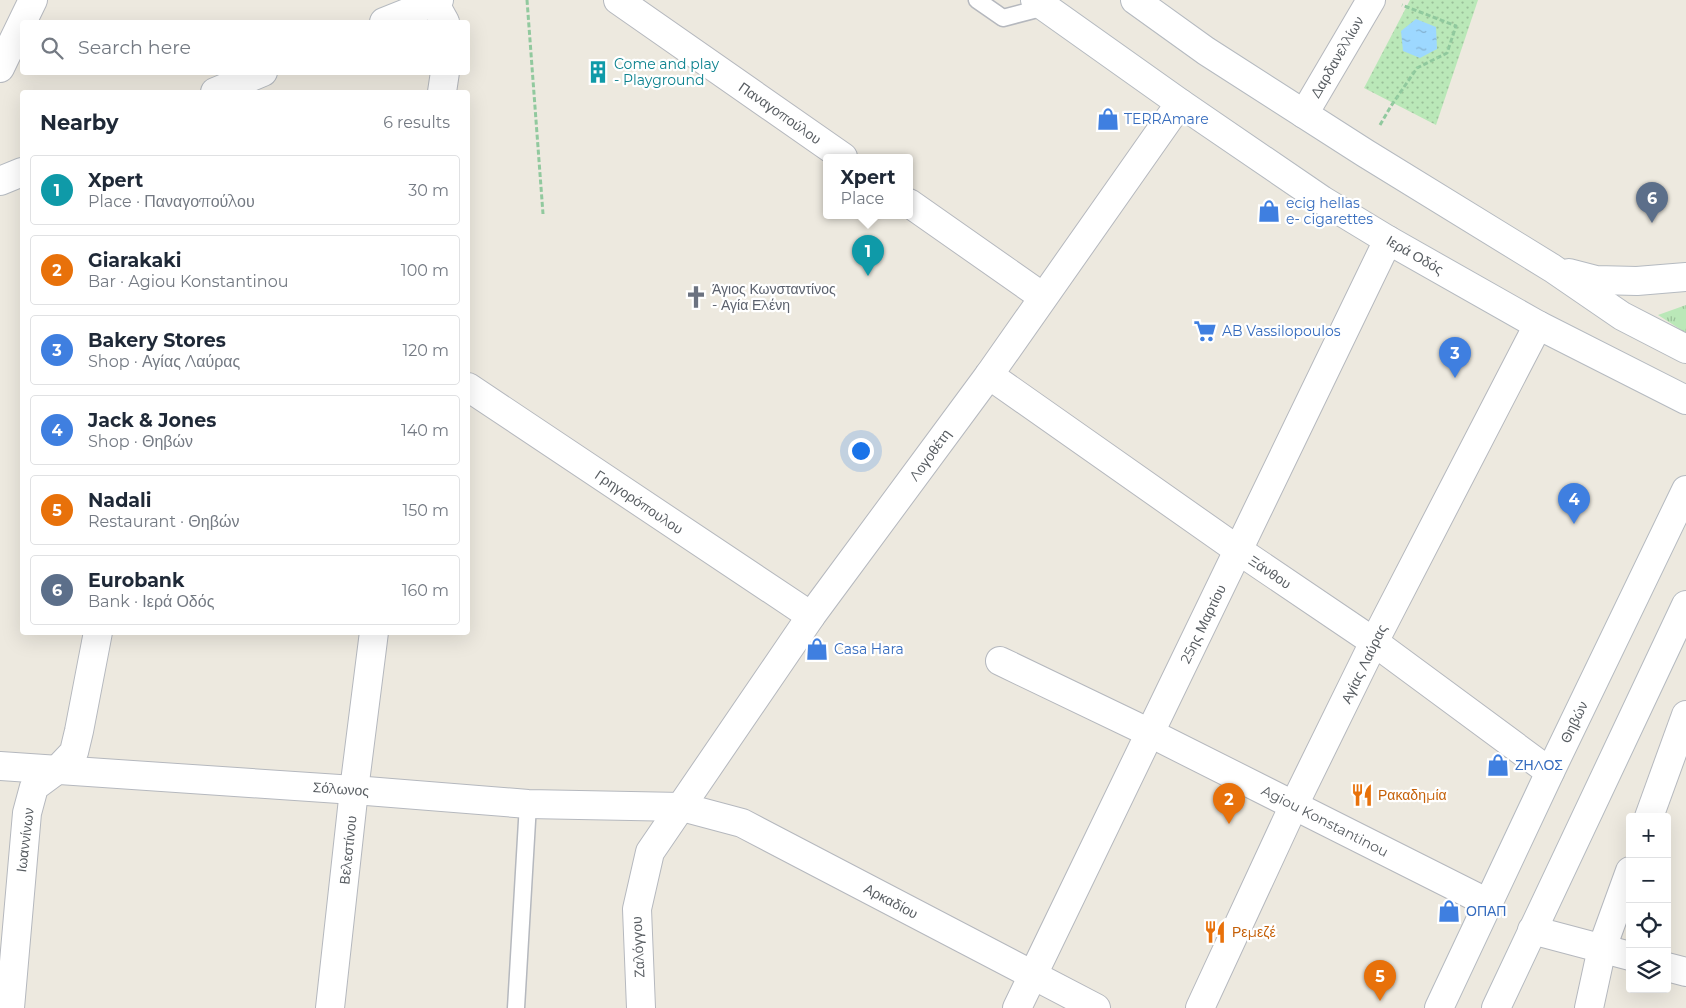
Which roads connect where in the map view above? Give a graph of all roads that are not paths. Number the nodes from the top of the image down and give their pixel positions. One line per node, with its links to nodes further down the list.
1 (33, 0): 8 (street)
2 (618, 0): 18 (street, Παναγοπούλου)
3 (977, 0): 6 (lane)
4 (1135, 0): 17 (street)
5 (1371, 0): 17 (street, Δαρδανελλίων)
6 (1040, 4): 16 (street, Ιερά Οδός)
7 (439, 8): 9 (street)
8 (23, 20)
9 (392, 20)
10 (20, 27): 11 (street)
11 (0, 68)
12 (256, 75): 14 (street)
13 (445, 75): 15 (street)
14 (220, 90)
15 (442, 90)
16 (1180, 103): 22 (street, Ιερά Οδός); 25 (street, Λογοθέτη)
17 (1304, 114): 23 (street)
18 (839, 154)
19 (20, 173): 20 (street)
20 (0, 181)
21 (913, 207): 25 (street)
22 (1388, 240): 26 (street, Ιερά Οδός); 32 (street, 25ης Μαρτίου)
23 (1552, 268): 24 (street); 27 (street)
24 (1686, 277)
25 (1043, 297): 28 (street, Λογοθέτη)
26 (1538, 325): 30 (street, Ιερά Οδός); 37 (street, Αγίας Λαύρας)
27 (1686, 349)
28 (989, 375): 32 (street, Ξάνθου); 33 (street, Λογοθέτη)
29 (470, 388): 33 (street, Γρηγορόπουλου)
30 (1686, 400)
31 (1686, 490): 43 (street, Θηβών)
32 (1238, 550): 37 (street, Ξάνθου); 40 (street, 25ης Μαρτίου)
33 (811, 616): 47 (street, Λογοθέτη)
34 (1683, 617): 51 (street)
35 (97, 635): 42 (street, Ιωαννίνων)
36 (374, 635): 44 (street, Βελεστίνου)
37 (1374, 642): 43 (street, Ξάνθου); 46 (street, Αγίας Λαύρας)
38 (1000, 661): 40 (street, Agiou Konstantinou)
39 (1686, 715): 48 (street)
40 (1150, 733): 46 (street, Agiou Konstantinou); 56 (street, 25ης Μαρτίου)
41 (0, 766): 42 (street, Σόλωνος)
42 (57, 770): 44 (street, Σόλωνος); 57 (street, Ιωαννίνων)
43 (1550, 772): 50 (street, Θηβών)
44 (354, 790): 45 (street, Σόλωνος); 58 (street, Βελεστίνου)
45 (528, 804): 47 (street, Σόλωνος); 59 (lane)
46 (1294, 805): 50 (street, Agiou Konstantinou); 63 (street, Αγίας Λαύρας)
47 (682, 807): 56 (street, Αρκαδίου); 60 (street, Ζαλόγγου)
48 (1650, 813)
49 (1626, 882): 52 (street)
50 (1488, 903): 64 (street, Θηβών)
51 (1532, 930): 52 (street); 65 (street)
52 (1602, 948): 53 (street); 66 (street)
53 (1626, 955)
54 (1671, 968): 55 (street)
55 (1686, 972)
56 (1033, 976): 61 (street, 25ης Μαρτίου); 62 (street, Αρκαδίου)
57 (10, 1008)
58 (330, 1008)
59 (516, 1008)
60 (641, 1008)
61 (1017, 1008)
62 (1096, 1008)
63 (1200, 1008)
64 (1438, 1008)
65 (1496, 1008)
66 (1589, 1008)

